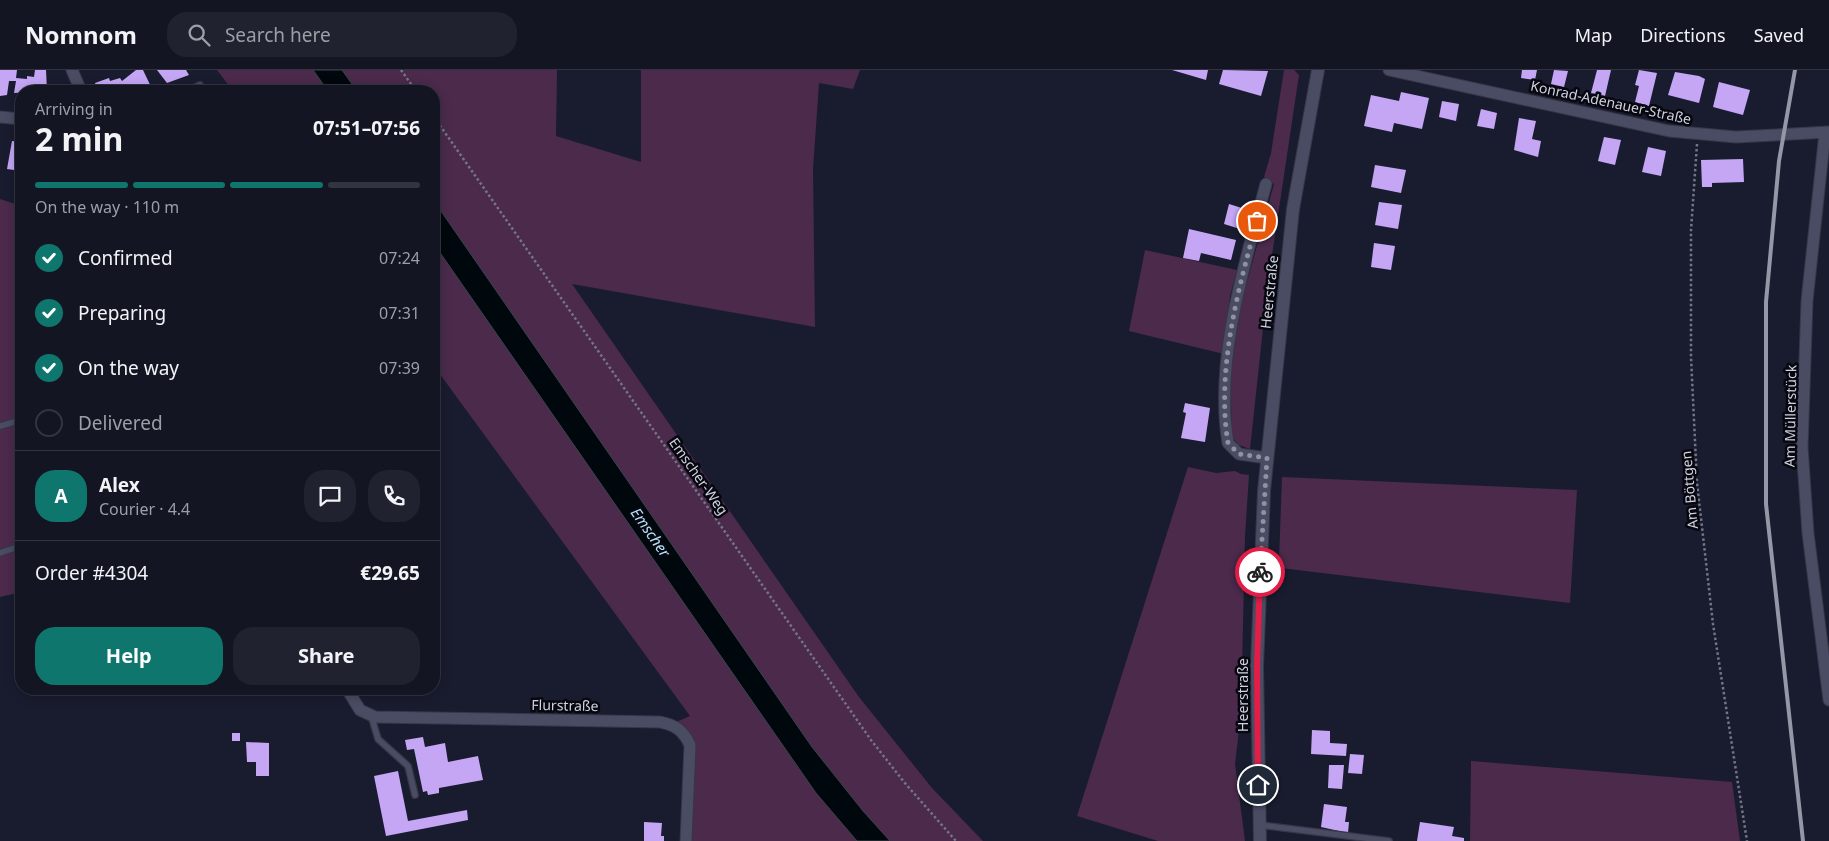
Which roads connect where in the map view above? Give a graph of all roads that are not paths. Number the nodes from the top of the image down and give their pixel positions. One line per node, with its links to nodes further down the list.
1 (72, 70): 4 (street)
2 (1318, 70): 11 (main road, Heerstraße)
3 (1389, 70): 7 (street, Konrad-Adenauer-Straße)
4 (78, 85)
5 (0, 117): 6 (street)
6 (15, 118)
7 (1827, 132): 15 (street, Am Müllerstück)
8 (1266, 184): 11 (street, Heerstraße)
9 (15, 422): 10 (lane)
10 (0, 426)
11 (1267, 458): 18 (main road, Heerstraße)
12 (15, 548): 13 (lane)
13 (0, 553)
14 (351, 695): 16 (street)
15 (1829, 700)
16 (371, 715): 17 (lane); 19 (street, Flurstraße)
17 (415, 795)
18 (1260, 825): 20 (main road, Heerstraße); 21 (lane)
19 (686, 841)
20 (1260, 841)
21 (1389, 841)

